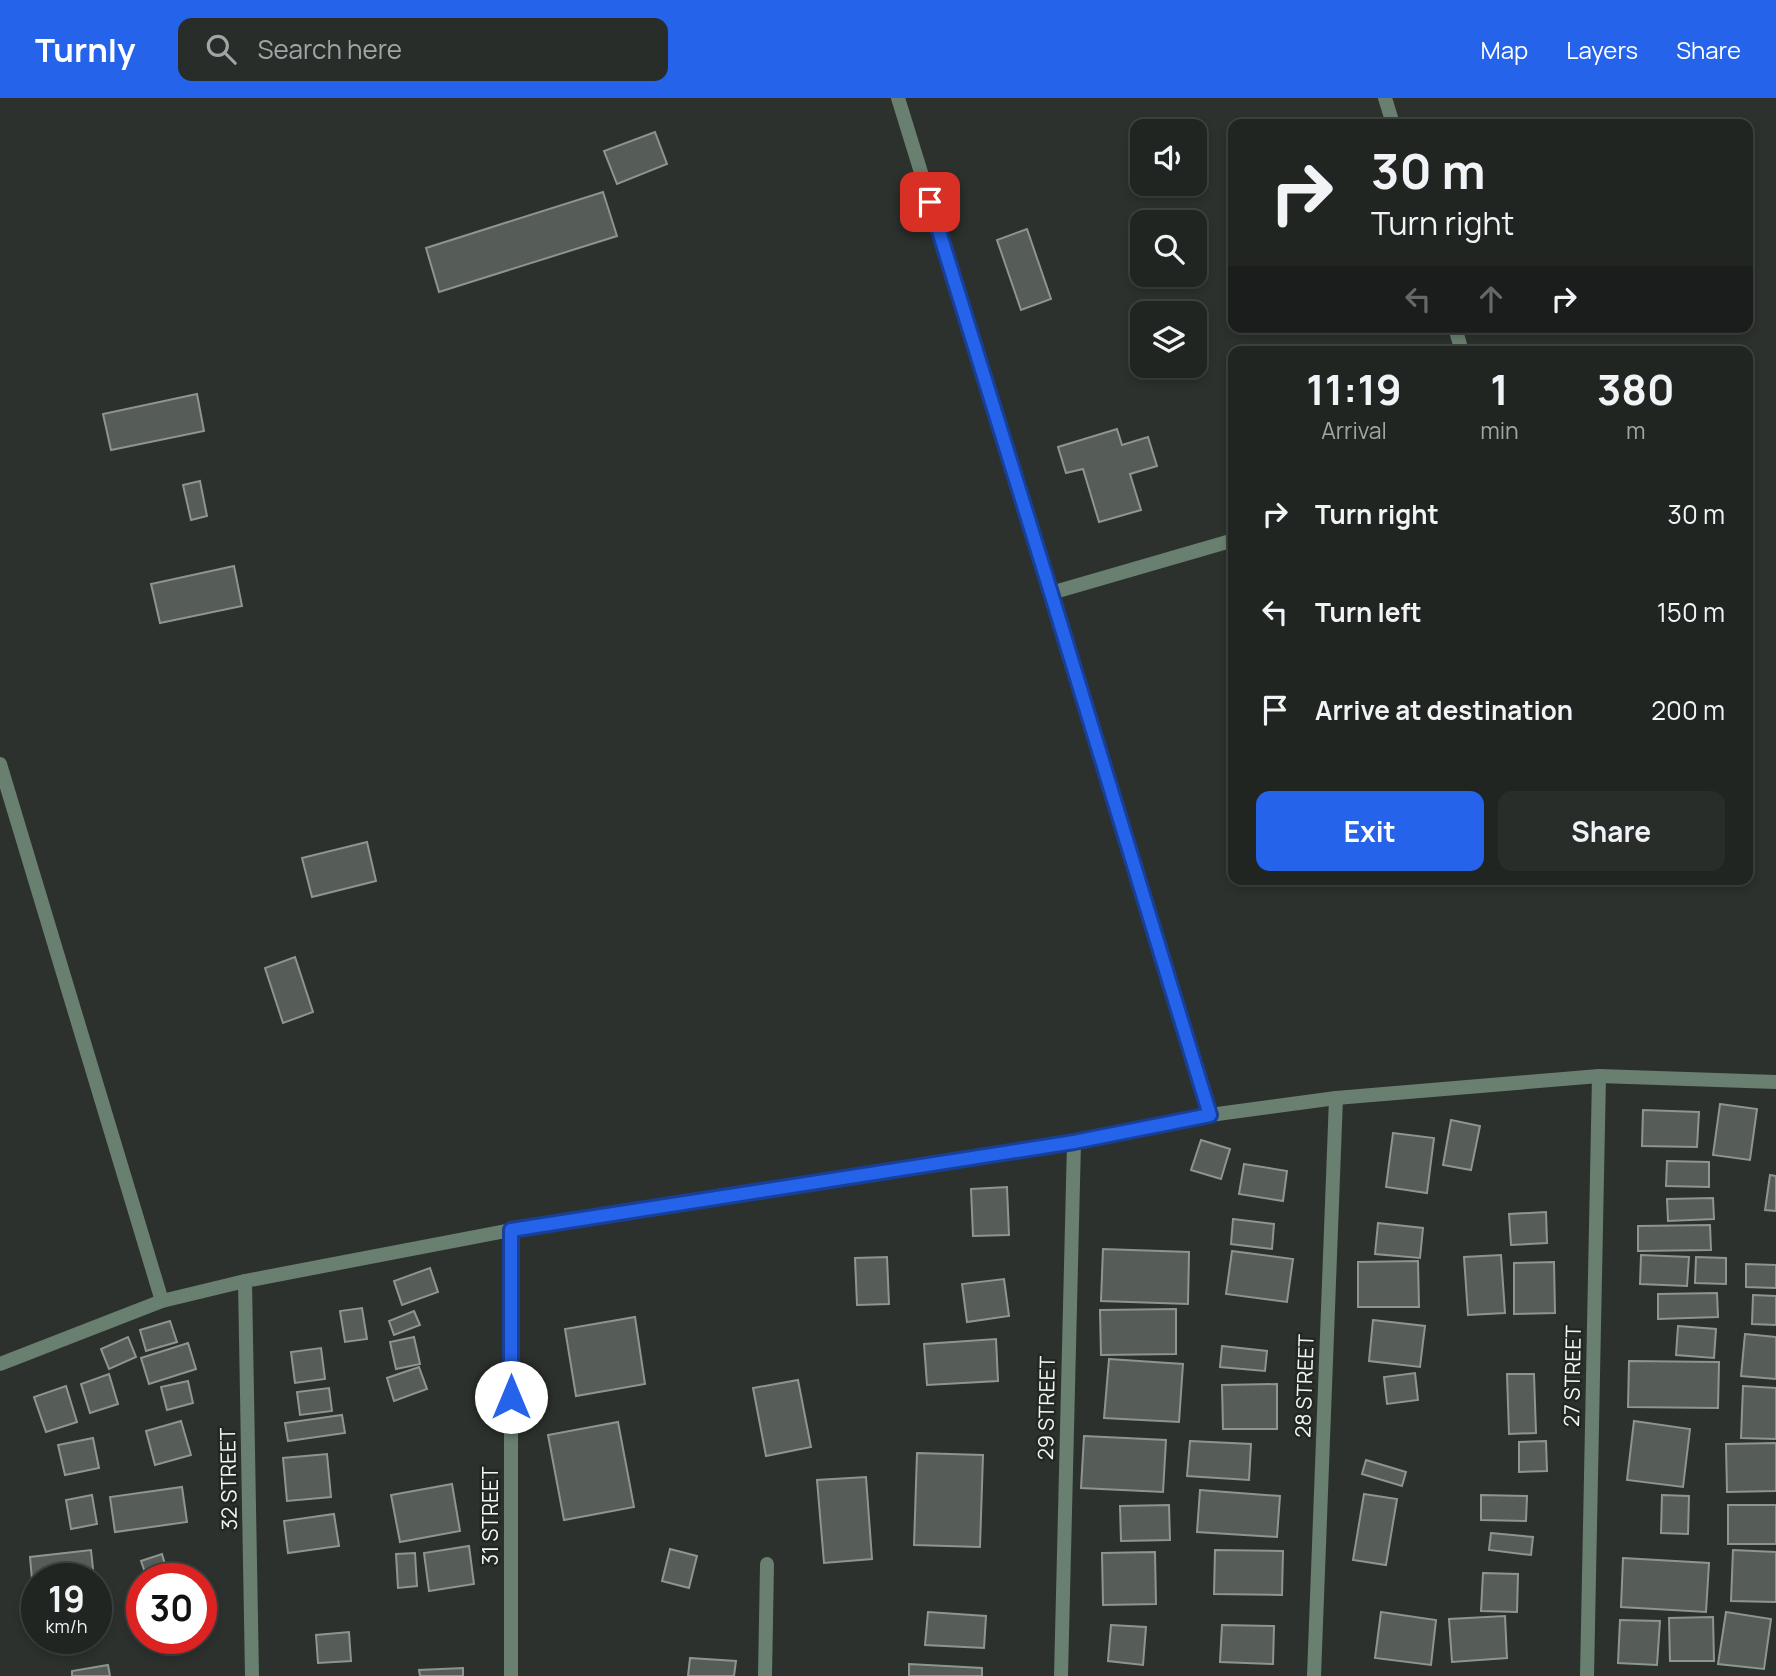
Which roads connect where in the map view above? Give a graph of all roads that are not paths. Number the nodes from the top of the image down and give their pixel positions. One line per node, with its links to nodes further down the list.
1 (898, 98): 5 (street)
2 (1385, 98): 3 (street)
3 (1391, 119)
4 (1228, 542): 5 (street)
5 (1051, 593): 10 (street)
6 (0, 764): 14 (street)
7 (1599, 1076): 8 (street); 9 (street); 22 (street, 27 STREET)
8 (1776, 1082)
9 (1336, 1098): 10 (street); 21 (street, 28 STREET)
10 (1210, 1115): 11 (street)
11 (1074, 1142): 12 (street); 20 (street, 29 STREET)
12 (511, 1230): 13 (street); 18 (street, 31 STREET)
13 (245, 1281): 14 (street); 17 (street, 32 STREET)
14 (162, 1301): 15 (street)
15 (0, 1364)
16 (766, 1564): 19 (street)
17 (252, 1676)
18 (511, 1676)
19 (765, 1676)
20 (1060, 1676)
21 (1314, 1676)
22 (1587, 1676)

